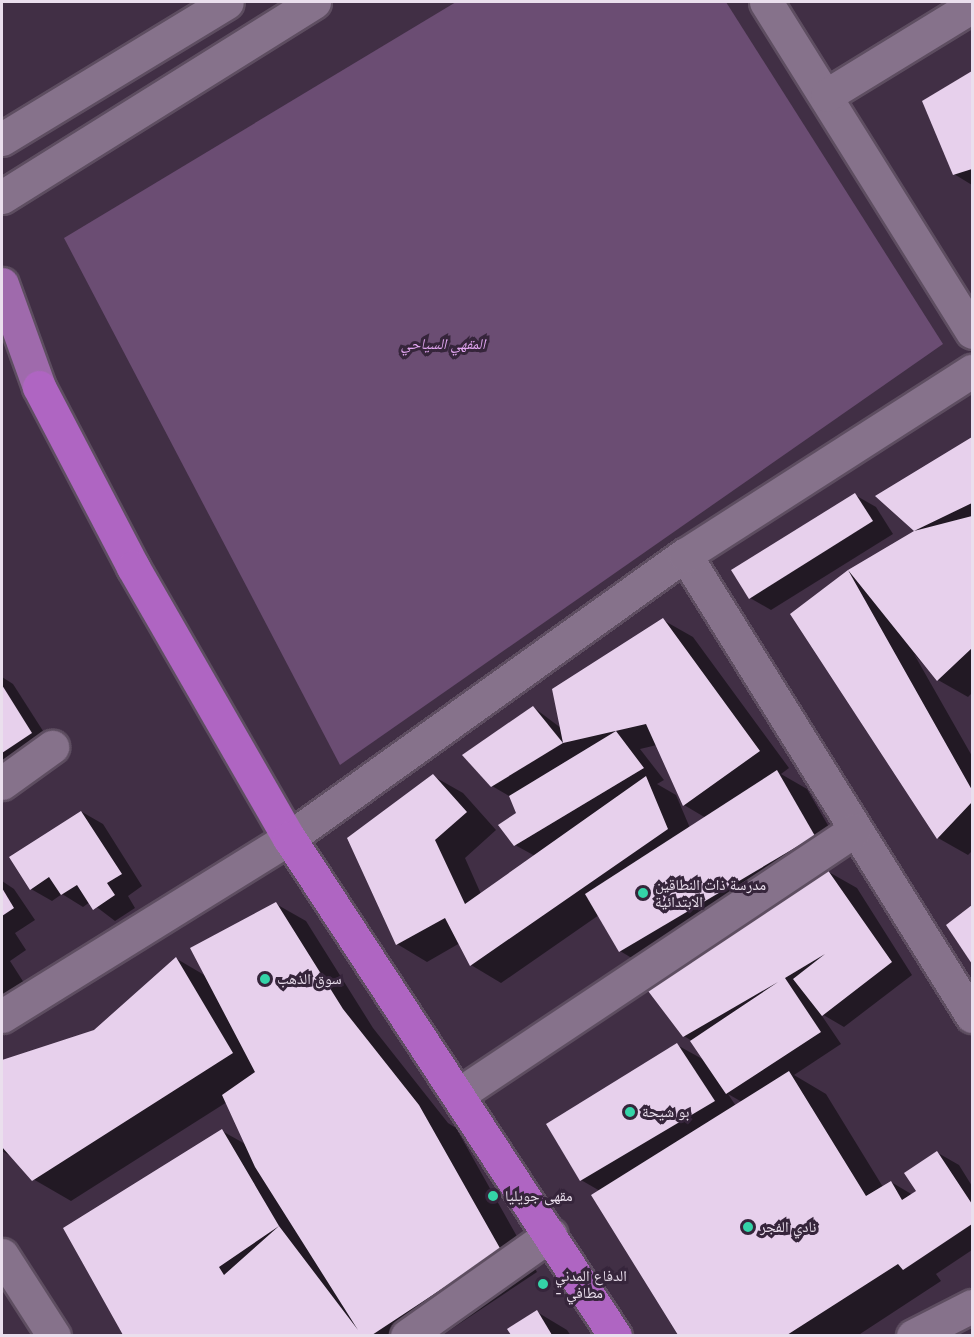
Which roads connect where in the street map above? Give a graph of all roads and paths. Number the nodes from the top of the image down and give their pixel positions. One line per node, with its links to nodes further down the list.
1 (227, 2): 6 (street)
2 (314, 2): 7 (street)
3 (766, 2): 5 (street)
4 (972, 6): 5 (street)
5 (827, 95): 9 (street)
6 (2, 139)
7 (2, 197)
8 (2, 284): 12 (main road)
9 (972, 332)
10 (2, 347): 12 (main road)
11 (972, 371): 13 (street)
12 (39, 387): 17 (highway)
13 (685, 555): 16 (street); 17 (street)
14 (52, 747): 15 (street)
15 (2, 783)
16 (854, 831): 19 (street); 20 (street)
17 (289, 838): 18 (street); 20 (highway)
18 (2, 1016)
19 (972, 1016)
20 (459, 1094): 21 (highway)
21 (551, 1233): 25 (street); 26 (highway)
22 (2, 1255): 24 (street)
23 (972, 1306): 27 (street)
24 (54, 1335)
25 (406, 1335)
26 (615, 1335)
27 (913, 1335)

